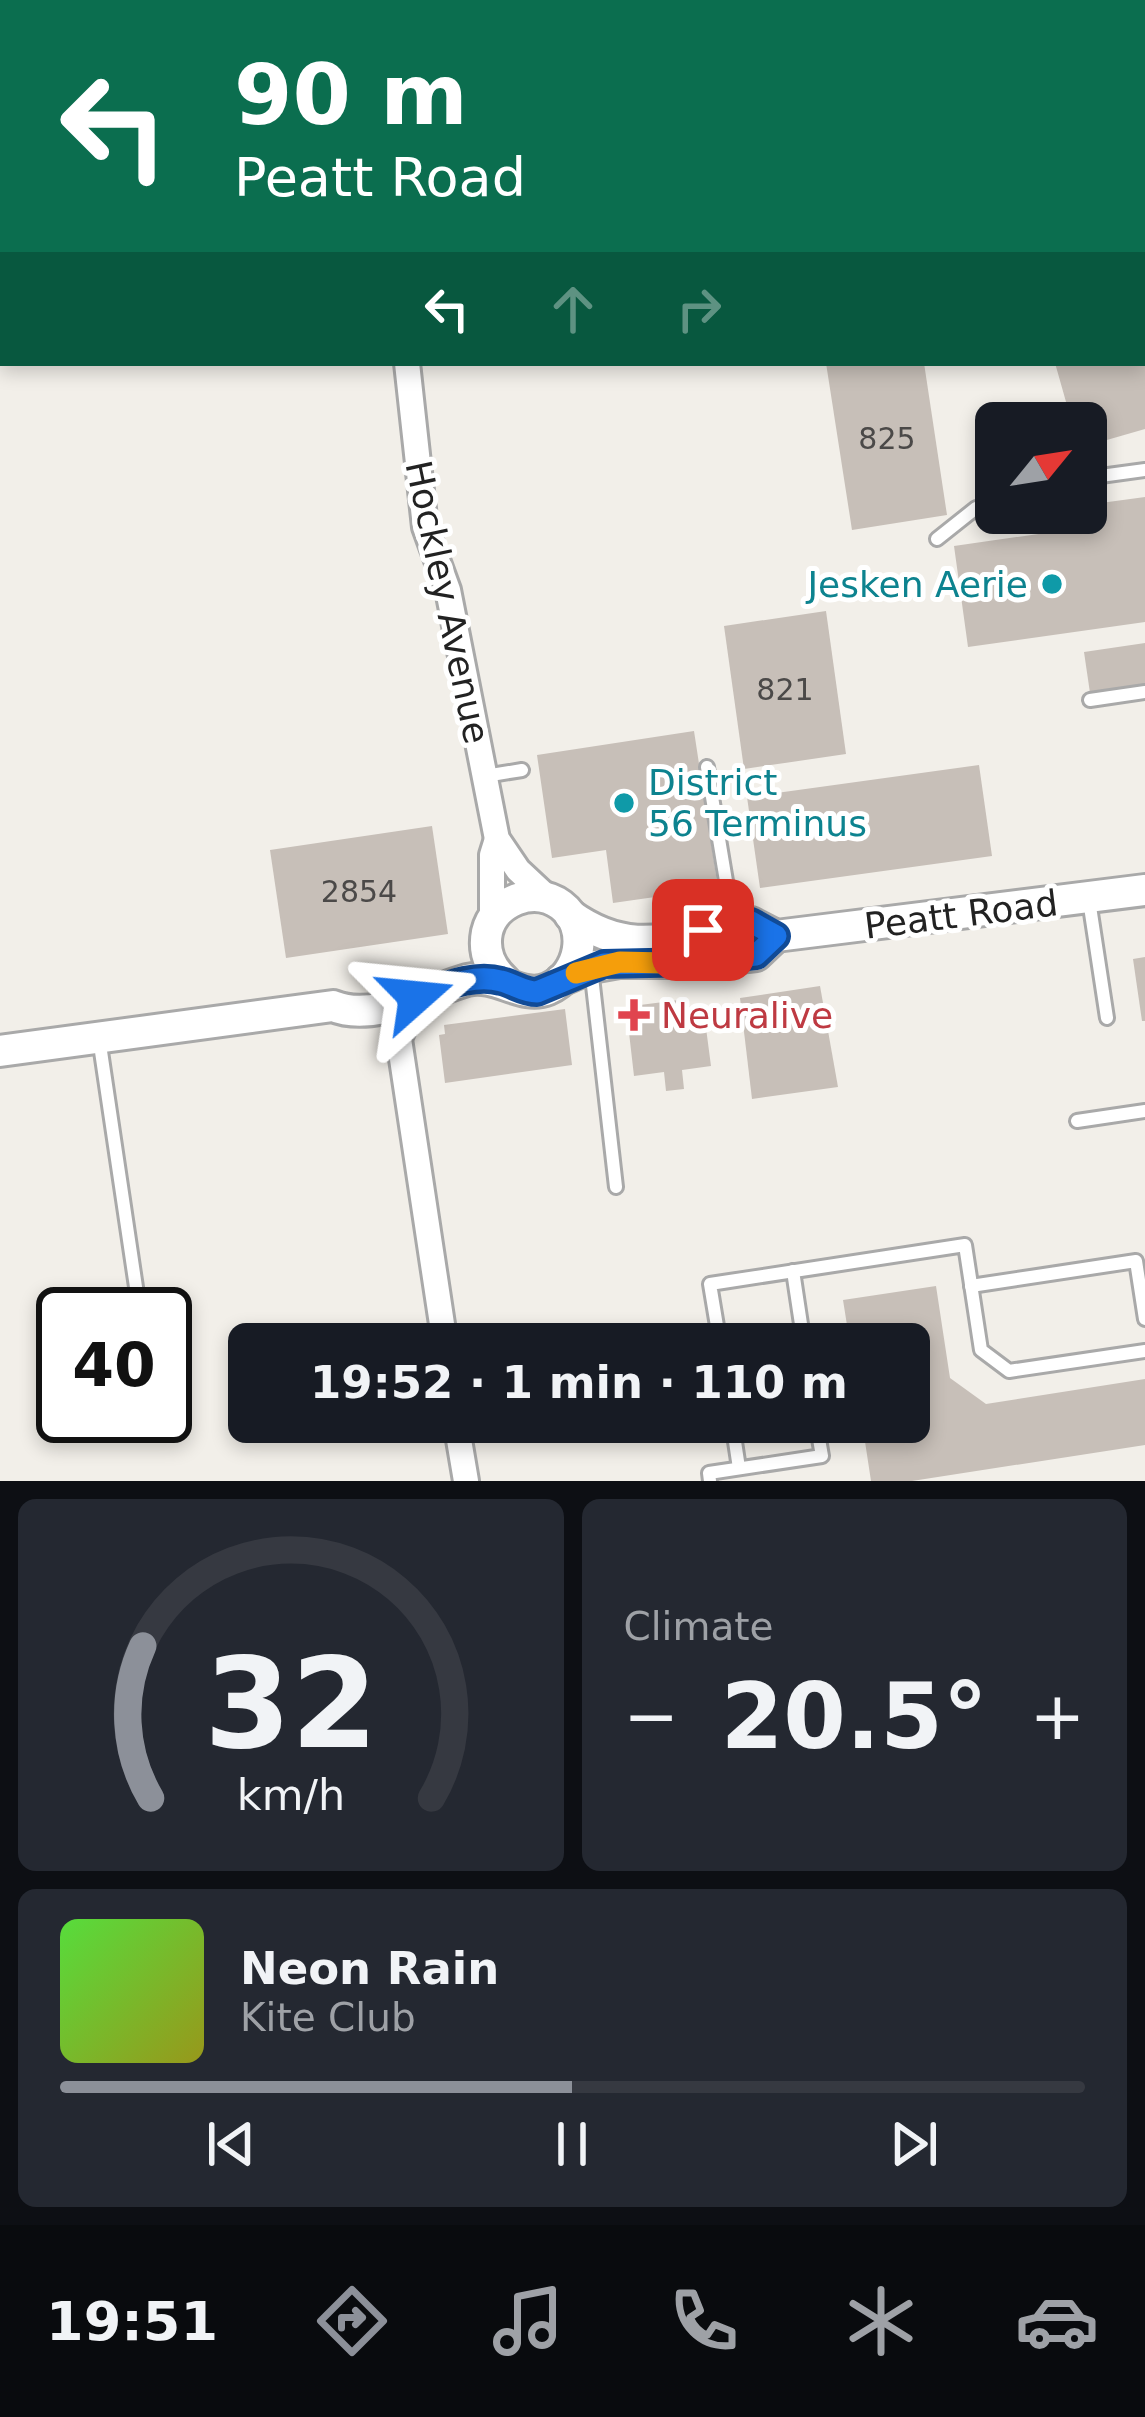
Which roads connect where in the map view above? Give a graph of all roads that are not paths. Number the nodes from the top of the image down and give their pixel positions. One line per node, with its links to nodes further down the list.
1 (407, 366): 10 (street, Hockley Avenue)
2 (1145, 470): 3 (lane)
3 (1107, 475)
4 (975, 509): 5 (lane)
5 (938, 539)
6 (1145, 692): 7 (lane)
7 (1090, 700)
8 (707, 767): 16 (lane)
9 (522, 770): 10 (lane)
10 (484, 776): 11 (street, Hockley Avenue)
11 (496, 839): 14 (street, Hockley Avenue); 15 (street, Hockley Avenue)
12 (1145, 890): 13 (street, Peatt Road)
13 (1089, 899): 17 (street, Peatt Road); 24 (lane)
14 (559, 907): 15 (street, Peatt Road); 16 (street, Peatt Road); 19 (street)
15 (489, 925): 20 (street); 22 (street, Peatt Road)
16 (734, 925): 17 (street, Peatt Road)
17 (776, 936): 18 (street, Peatt Road)
18 (591, 967): 19 (street, Peatt Road); 30 (lane)
19 (561, 980): 20 (street, Peatt Road)
20 (506, 981): 21 (street, Peatt Road)
21 (416, 997): 23 (street, Peatt Road); 26 (street)
22 (333, 1006): 23 (street, Peatt Road); 25 (street, Peatt Road)
23 (364, 1009): 26 (street)
24 (1107, 1018)
25 (99, 1036): 27 (street, Peatt Road); 33 (lane)
26 (398, 1039): 35 (street)
27 (0, 1051)
28 (1145, 1111): 29 (lane)
29 (1076, 1120)
30 (616, 1187)
31 (793, 1271): 32 (lane); 36 (lane); 37 (lane)
32 (971, 1286): 34 (lane); 38 (lane)
33 (136, 1287)
34 (1145, 1319)
35 (442, 1323)
36 (716, 1323)
37 (801, 1323)
38 (1145, 1351)
39 (460, 1443): 43 (street)
40 (735, 1443): 42 (lane)
41 (820, 1443): 42 (lane)
42 (739, 1468): 44 (lane)
43 (466, 1481)
44 (710, 1481)

